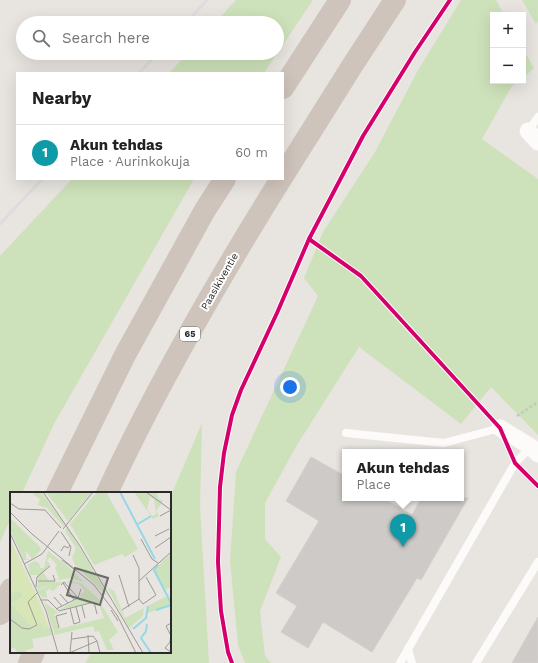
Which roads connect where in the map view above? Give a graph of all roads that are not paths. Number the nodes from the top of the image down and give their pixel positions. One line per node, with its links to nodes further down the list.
1 (340, 0): 3 (highway)
2 (395, 0): 4 (highway)
3 (284, 86)
4 (284, 174)
5 (224, 180): 10 (highway)
6 (280, 180): 11 (highway, Paasikiventie / 65)
7 (500, 428): 8 (lane); 9 (street)
8 (346, 434)
9 (534, 450): 15 (lane)
10 (57, 492)
11 (108, 492)
12 (538, 562): 20 (lane)
13 (10, 591): 14 (highway)
14 (0, 614)
15 (408, 649): 18 (lane); 19 (lane)
16 (34, 653): 17 (highway)
17 (29, 663)
18 (400, 663)
19 (412, 663)
20 (476, 663)

